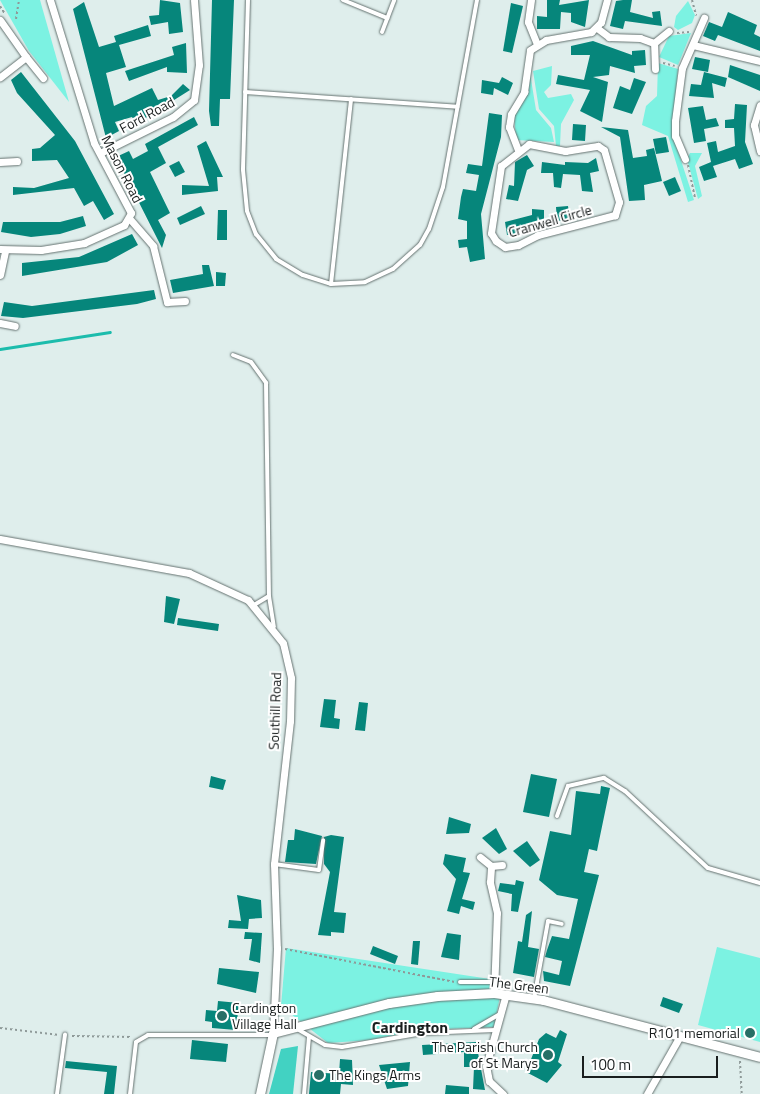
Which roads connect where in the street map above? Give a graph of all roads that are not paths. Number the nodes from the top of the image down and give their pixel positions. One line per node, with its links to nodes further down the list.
1 (50, 0): 29 (street, Mason Road)
2 (194, 0): 29 (street, Ford Road)
3 (248, 0): 23 (lane)
4 (343, 0): 9 (lane)
5 (394, 0): 9 (lane)
6 (477, 0): 26 (lane)
7 (531, 0): 16 (street)
8 (607, 0): 12 (street)
9 (387, 18): 14 (lane)
10 (704, 18): 17 (street)
11 (0, 20): 18 (street)
12 (597, 28): 15 (street); 16 (street)
13 (669, 30): 15 (street)
14 (382, 32)
15 (654, 43): 20 (street)
16 (537, 44): 27 (street)
17 (693, 45): 19 (street); 30 (street)
18 (26, 57): 21 (street); 22 (street)
19 (760, 60)
20 (655, 69)
21 (0, 77)
22 (43, 78)
23 (245, 92): 24 (lane); 36 (lane)
24 (351, 99): 26 (lane); 36 (lane)
25 (760, 105): 28 (street)
26 (457, 107): 36 (lane)
27 (518, 150): 27 (street, Cranwell Circle)
28 (760, 151)
29 (100, 153): 33 (street, Mason Road)
30 (685, 159)
31 (17, 161): 32 (street)
32 (0, 162)
33 (129, 218): 34 (street, Mason Road); 37 (street)
34 (2, 250): 35 (street)
35 (0, 275)
36 (331, 284)
37 (186, 300)
38 (0, 323): 39 (street)
39 (15, 326)
40 (233, 355): 42 (lane)
41 (0, 539): 43 (street, Southill Road)
42 (269, 596): 43 (lane); 44 (lane)
43 (254, 605): 44 (street, Southill Road)
44 (274, 627): 48 (street, Southill Road)
45 (557, 816): 51 (lane)
46 (323, 840): 48 (lane)
47 (480, 857): 50 (street)
48 (274, 864): 62 (street, Southill Road)
49 (502, 865): 50 (street)
50 (491, 866): 54 (street)
51 (760, 883)
52 (562, 924): 57 (lane)
53 (460, 982): 54 (lane)
54 (491, 982): 55 (street)
55 (494, 994): 56 (street, The Green); 59 (street, The Green)
56 (506, 994): 57 (street, The Green); 58 (street)
57 (534, 999): 64 (street, The Green)
58 (502, 1013): 60 (lane); 61 (street)
59 (299, 1030): 62 (street, The Green); 65 (lane)
60 (472, 1030): 61 (lane); 65 (lane)
61 (498, 1030): 71 (street)
62 (273, 1034): 68 (lane); 69 (street)
63 (65, 1035): 67 (lane)
64 (680, 1036): 66 (street, The Green); 72 (street)
65 (309, 1037): 70 (lane)
66 (760, 1057)
67 (57, 1094)
68 (130, 1094)
69 (260, 1094)
70 (304, 1094)
71 (503, 1094)
72 (647, 1094)

